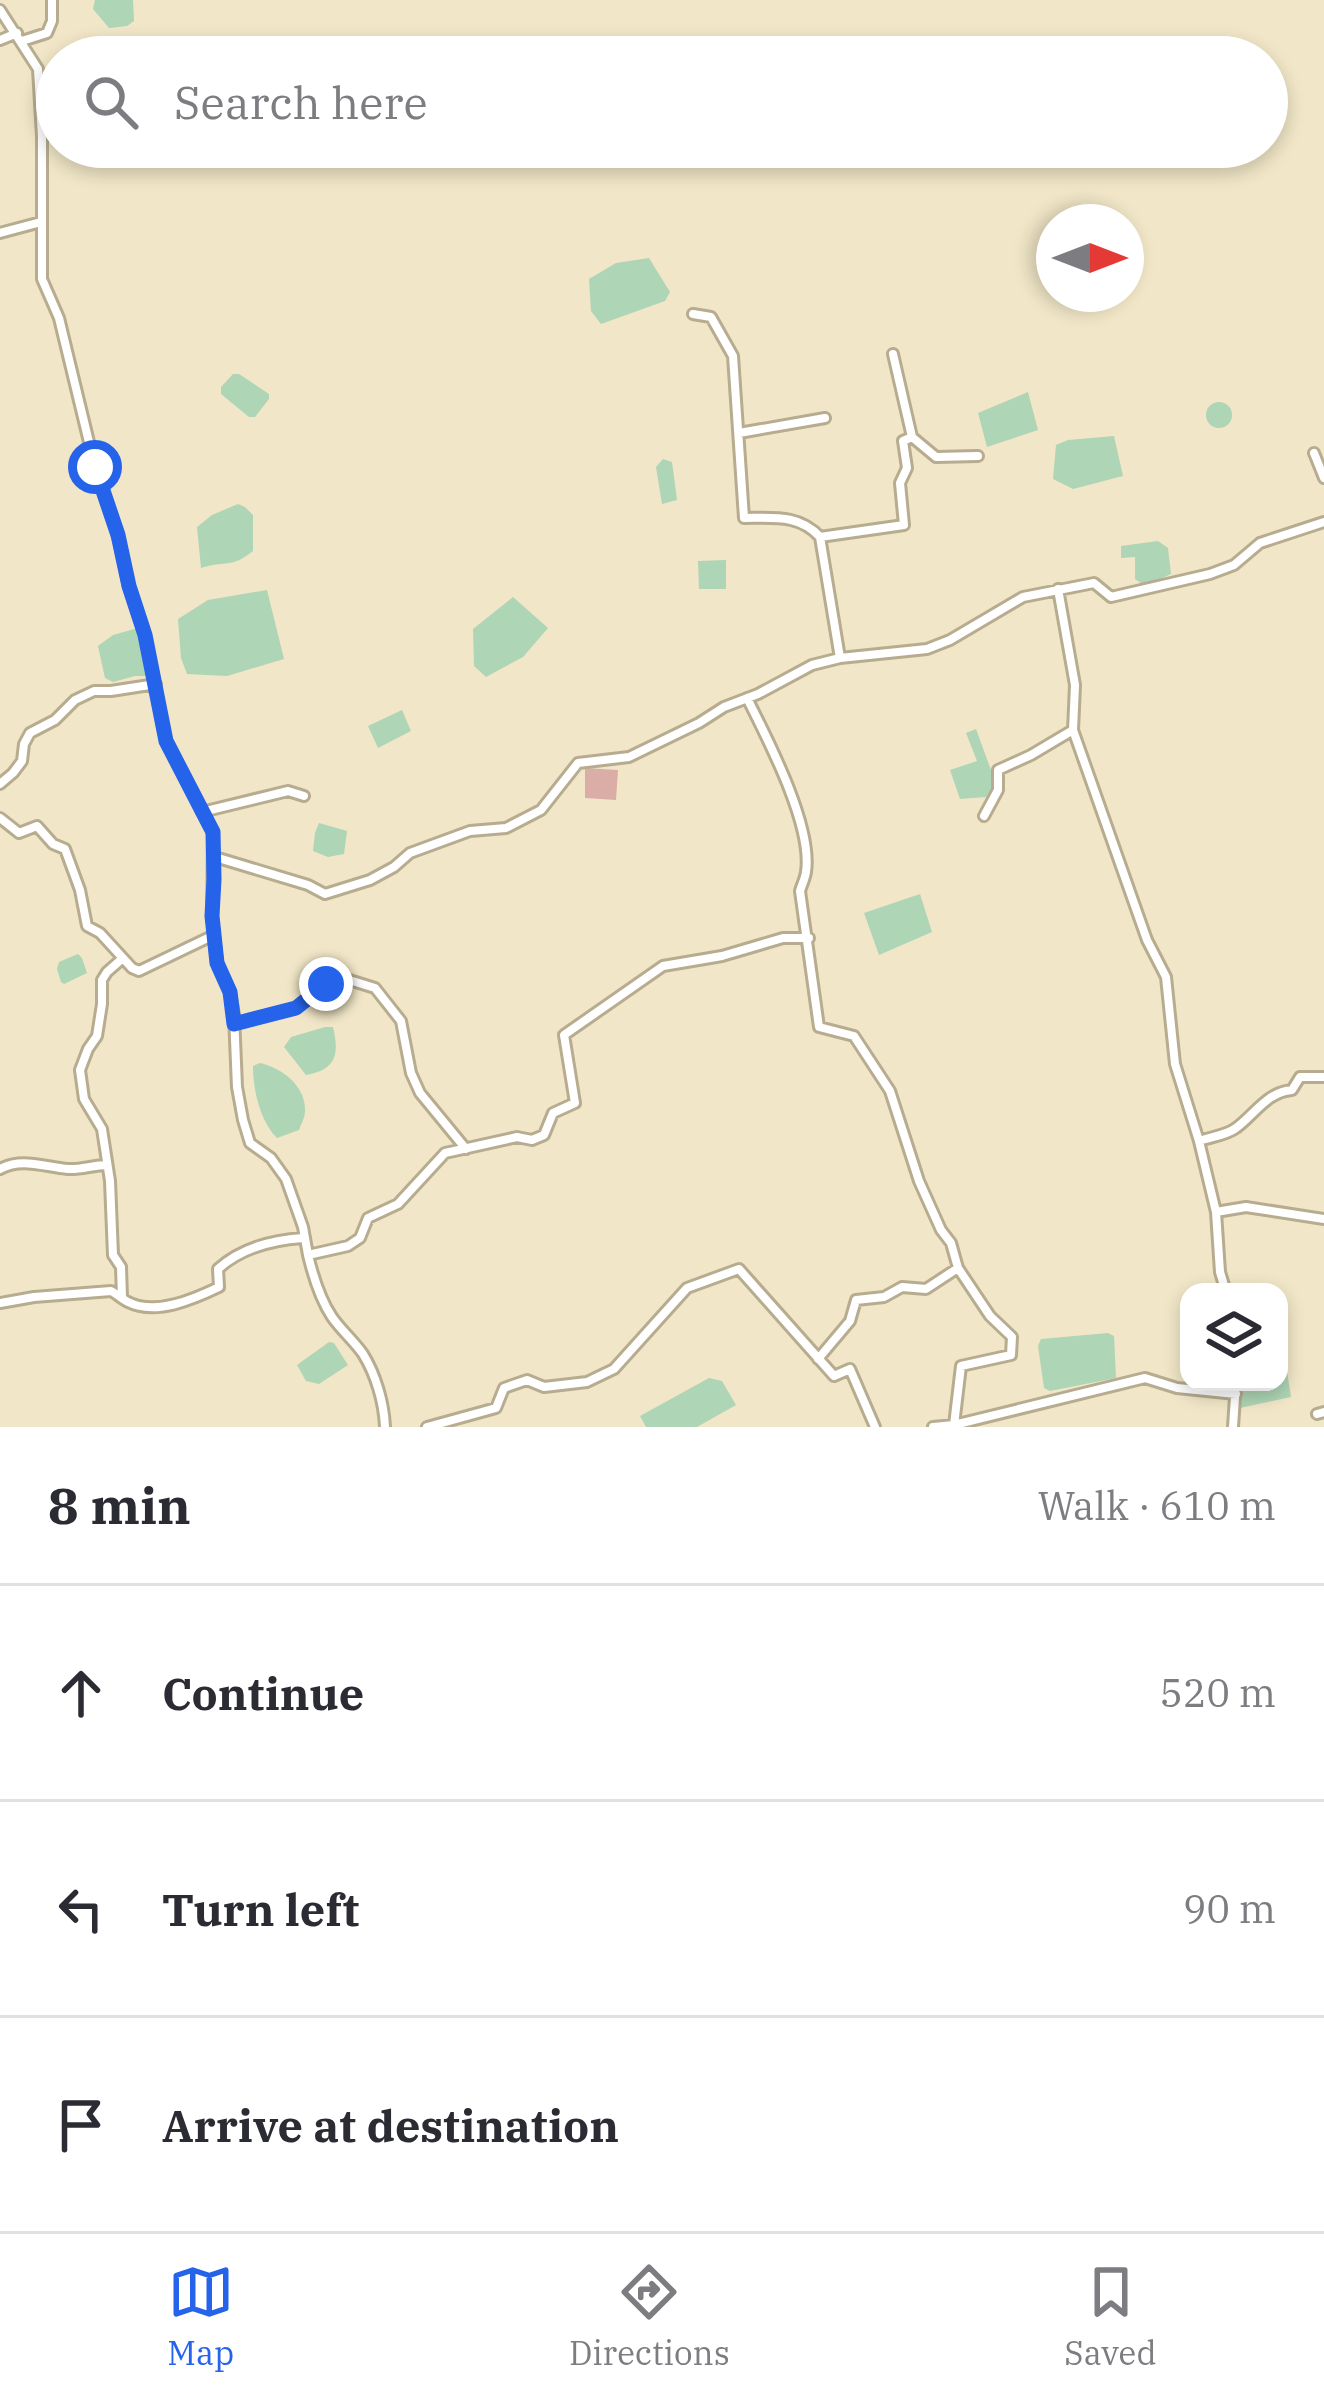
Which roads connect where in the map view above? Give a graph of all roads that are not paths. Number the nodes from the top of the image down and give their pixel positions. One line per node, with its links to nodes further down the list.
1 (52, 0): 3 (street)
2 (0, 10): 3 (street)
3 (19, 37): 4 (street); 5 (street)
4 (0, 40)
5 (36, 66)
6 (42, 168): 7 (street)
7 (41, 221): 8 (street); 21 (street)
8 (0, 233)
9 (693, 314): 12 (street)
10 (893, 354): 13 (street)
11 (825, 418): 12 (street)
12 (739, 433): 18 (street)
13 (912, 437): 15 (street); 18 (street)
14 (1314, 453): 16 (street)
15 (978, 456)
16 (1324, 478)
17 (1324, 522): 19 (street)
18 (820, 537): 20 (street)
19 (1058, 590): 20 (street); 23 (street)
20 (840, 658): 22 (street)
21 (156, 684): 24 (street); 26 (street)
22 (747, 698): 29 (street); 31 (street)
23 (1073, 730): 27 (street); 35 (street)
24 (0, 784)
25 (304, 796): 26 (street)
26 (202, 812): 29 (street)
27 (984, 816)
28 (0, 818): 32 (street)
29 (214, 857): 30 (street)
30 (214, 935): 32 (street); 33 (street)
31 (808, 938): 36 (street); 43 (street)
32 (123, 958): 37 (street)
33 (234, 1024): 36 (street); 41 (street)
34 (1324, 1077): 35 (street)
35 (1199, 1141): 39 (street)
36 (466, 1149): 42 (street)
37 (107, 1165): 38 (street); 45 (street)
38 (0, 1168)
39 (1216, 1212): 40 (street); 44 (street)
40 (1324, 1220)
41 (303, 1238): 42 (street); 45 (street)
42 (308, 1255): 51 (street)
43 (958, 1268): 47 (street); 50 (street)
44 (1223, 1283)
45 (122, 1298): 46 (street)
46 (0, 1303)
47 (818, 1359): 52 (street); 53 (street)
48 (1235, 1391): 49 (street)
49 (1235, 1394): 50 (street); 55 (street)
50 (954, 1425): 54 (street)
51 (385, 1427)
52 (427, 1427)
53 (875, 1427)
54 (933, 1427)
55 (1233, 1427)

